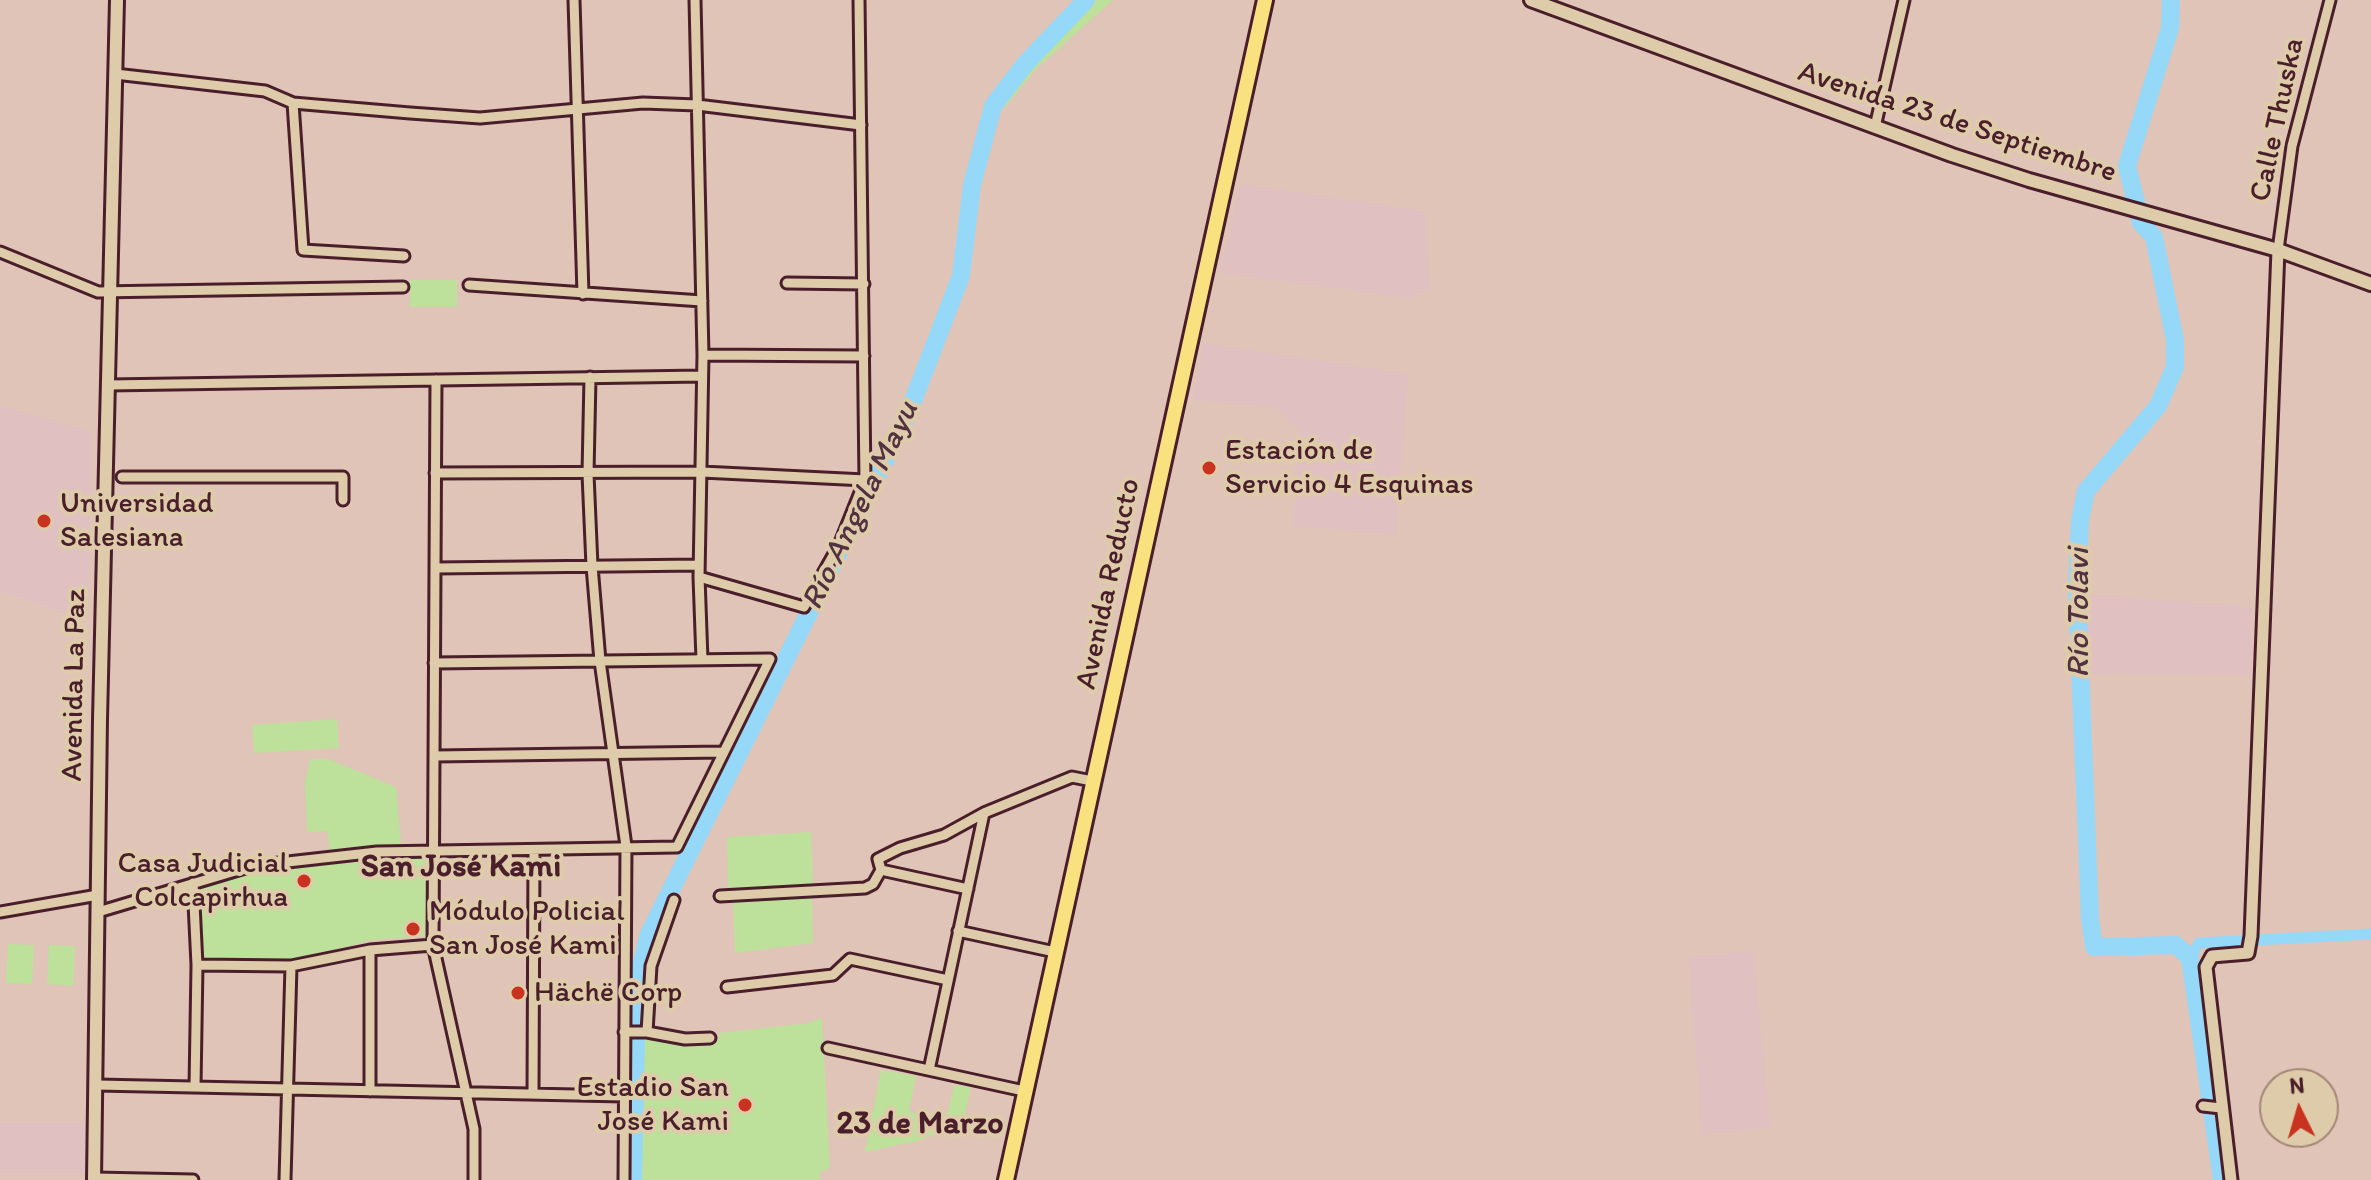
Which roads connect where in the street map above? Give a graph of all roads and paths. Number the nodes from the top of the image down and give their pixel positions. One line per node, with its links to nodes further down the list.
1 (117, 0): 9 (main road, Avenida La Paz)
2 (574, 0): 12 (street)
3 (695, 0): 11 (street)
4 (859, 0): 13 (street)
5 (1265, 0): 48 (main road, Avenida Reducto)
6 (1531, 0): 14 (main road, Avenida 23 de Septiembre)
7 (1904, 0): 14 (street)
8 (2330, 0): 15 (street, Calle Thuska)
9 (115, 74): 10 (street); 23 (main road, Avenida La Paz)
10 (293, 103): 12 (street); 17 (street)
11 (697, 105): 12 (street); 13 (street); 25 (street)
12 (577, 110): 24 (street)
13 (861, 125): 19 (street)
14 (1875, 127): 15 (main road, Avenida 23 de Septiembre)
15 (2278, 250): 20 (main road, Avenida 23 de Septiembre); 83 (street)
16 (0, 252): 23 (street)
17 (404, 256)
18 (787, 283): 19 (street)
19 (864, 284): 27 (street)
20 (2371, 284)
21 (469, 285): 24 (street)
22 (403, 287): 23 (street)
23 (110, 291): 31 (main road, Avenida La Paz)
24 (583, 294): 25 (street)
25 (702, 301): 26 (street)
26 (703, 355): 27 (street); 28 (street)
27 (864, 356): 36 (street)
28 (702, 376): 29 (street); 32 (street)
29 (590, 377): 30 (street); 34 (street)
30 (436, 380): 31 (street); 33 (street)
31 (108, 385): 56 (main road, Avenida La Paz)
32 (702, 472): 34 (street); 36 (street); 38 (street)
33 (435, 473): 34 (street); 40 (street)
34 (588, 474): 39 (street)
35 (122, 477): 37 (street)
36 (865, 480): 41 (street)
37 (343, 500)
38 (699, 565): 39 (street); 41 (street)
39 (592, 566): 40 (street); 43 (street)
40 (436, 568): 44 (street)
41 (699, 577): 42 (street)
42 (702, 660): 43 (street); 45 (street)
43 (600, 661): 44 (street); 46 (street)
44 (434, 663): 47 (street)
45 (722, 752): 46 (street); 50 (street)
46 (614, 753): 47 (street); 50 (street)
47 (435, 756): 51 (street)
48 (1092, 781): 49 (street); 64 (main road, Avenida Reducto)
49 (984, 813): 53 (street); 55 (street)
50 (626, 846): 52 (street); 69 (street)
51 (435, 849): 52 (street); 54 (street); 62 (street)
52 (534, 850): 80 (street)
53 (881, 870): 55 (street); 57 (street)
54 (193, 883): 60 (street); 65 (street)
55 (968, 889): 61 (street)
56 (98, 895): 59 (street); 60 (main road, Avenida La Paz)
57 (720, 896)
58 (674, 900): 70 (street)
59 (0, 912)
60 (98, 912): 74 (main road, Avenida La Paz)
61 (958, 931): 64 (street); 67 (street)
62 (433, 945): 63 (street); 79 (street)
63 (370, 950): 66 (street); 77 (street)
64 (1055, 952): 78 (main road, Avenida Reducto)
65 (197, 965): 66 (street); 75 (street)
66 (291, 966): 76 (street)
67 (948, 980): 68 (street); 73 (street)
68 (727, 987)
69 (624, 1032): 70 (street); 81 (street)
70 (647, 1032): 71 (street)
71 (710, 1038)
72 (828, 1048): 73 (street)
73 (929, 1070): 78 (street)
74 (97, 1085): 75 (street); 84 (main road, Avenida La Paz)
75 (195, 1087): 76 (street)
76 (288, 1089): 77 (street); 86 (street)
77 (370, 1091): 79 (street)
78 (1024, 1091): 89 (main road, Avenida Reducto)
79 (465, 1093): 80 (street); 87 (street)
80 (533, 1094): 81 (street)
81 (624, 1096): 88 (street)
82 (2203, 1106): 83 (street)
83 (2218, 1108): 90 (street)
84 (94, 1179): 85 (street)
85 (193, 1180)
86 (285, 1180)
87 (474, 1180)
88 (624, 1180)
89 (1006, 1180)
90 (2231, 1180)

